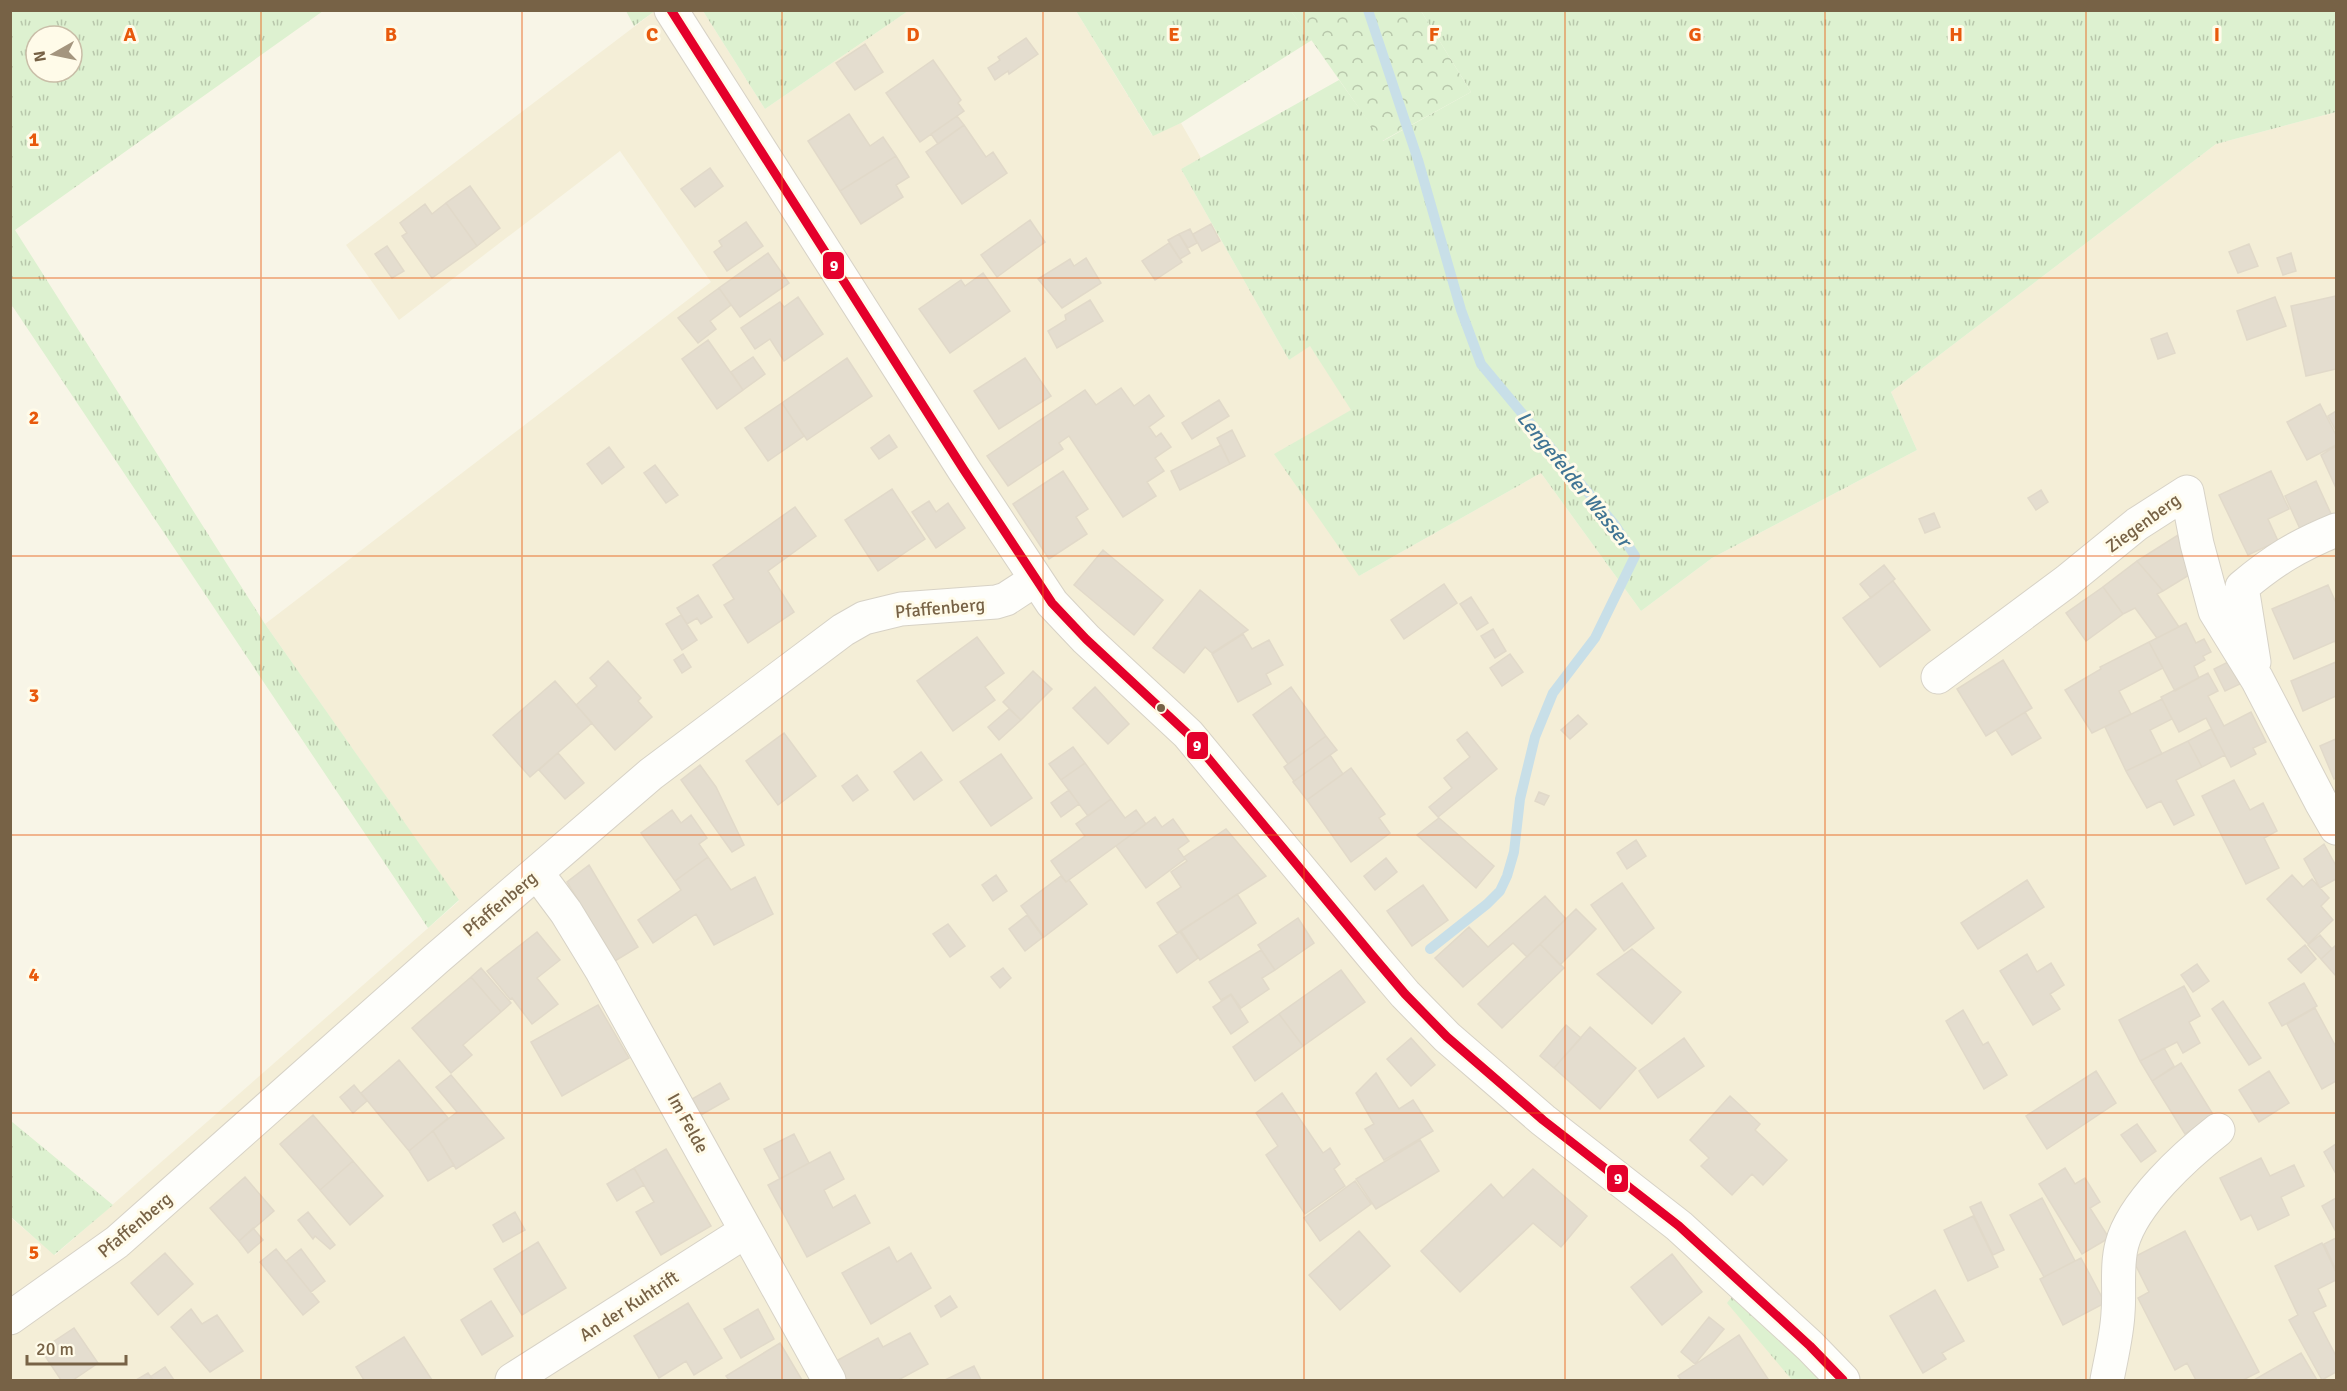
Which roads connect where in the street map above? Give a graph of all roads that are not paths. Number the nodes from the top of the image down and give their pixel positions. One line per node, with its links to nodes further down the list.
1 (671, 10): 3 (street)
2 (2337, 530): 5 (street, Ziegenberg)
3 (1035, 580): 7 (street, Pfaffenberg); 13 (street)
4 (1938, 676): 5 (street, Ziegenberg)
5 (2257, 679): 6 (street, Ziegenberg)
6 (2331, 808)
7 (537, 873): 9 (street, Im Felde); 10 (street, Pfaffenberg)
8 (2218, 1130): 14 (street)
9 (746, 1231): 11 (street, An der Kuhtrift); 12 (street, Im Felde)
10 (10, 1318)
11 (512, 1380)
12 (828, 1380)
13 (1844, 1380)
14 (2107, 1380)

